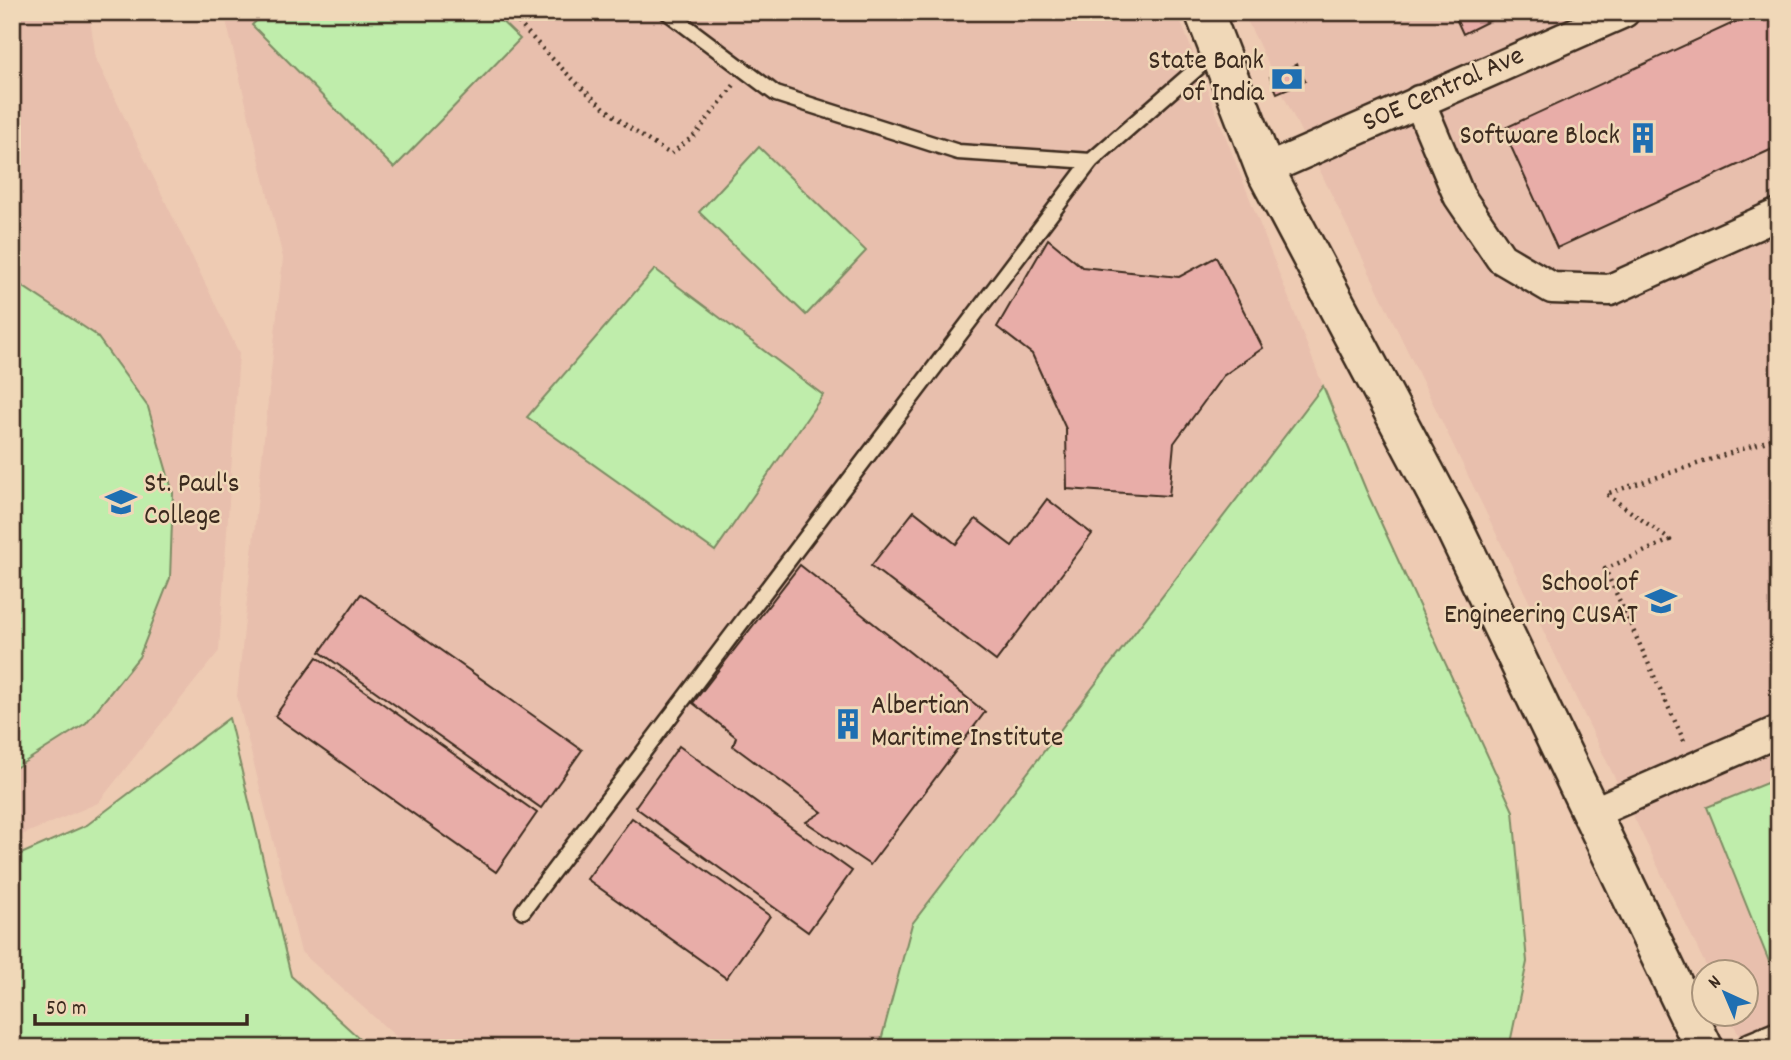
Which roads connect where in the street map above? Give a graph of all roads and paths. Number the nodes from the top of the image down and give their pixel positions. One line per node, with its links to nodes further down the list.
1 (509, 12): 6 (path)
2 (667, 12): 6 (lane)
3 (1204, 12): 5 (street)
4 (1624, 12): 7 (street, SOE Central Ave)
5 (1219, 50): 8 (lane); 9 (street)
6 (745, 71): 8 (lane)
7 (1419, 102): 9 (street, SOE Central Ave); 10 (street)
8 (1091, 161): 15 (lane)
9 (1265, 170): 14 (street)
10 (1779, 214)
11 (1779, 437): 13 (path)
12 (1779, 731): 13 (street)
13 (1697, 767): 14 (street)
14 (1590, 814): 17 (street)
15 (523, 911)
16 (1779, 1037): 18 (street)
17 (1704, 1048)
18 (1752, 1048)

